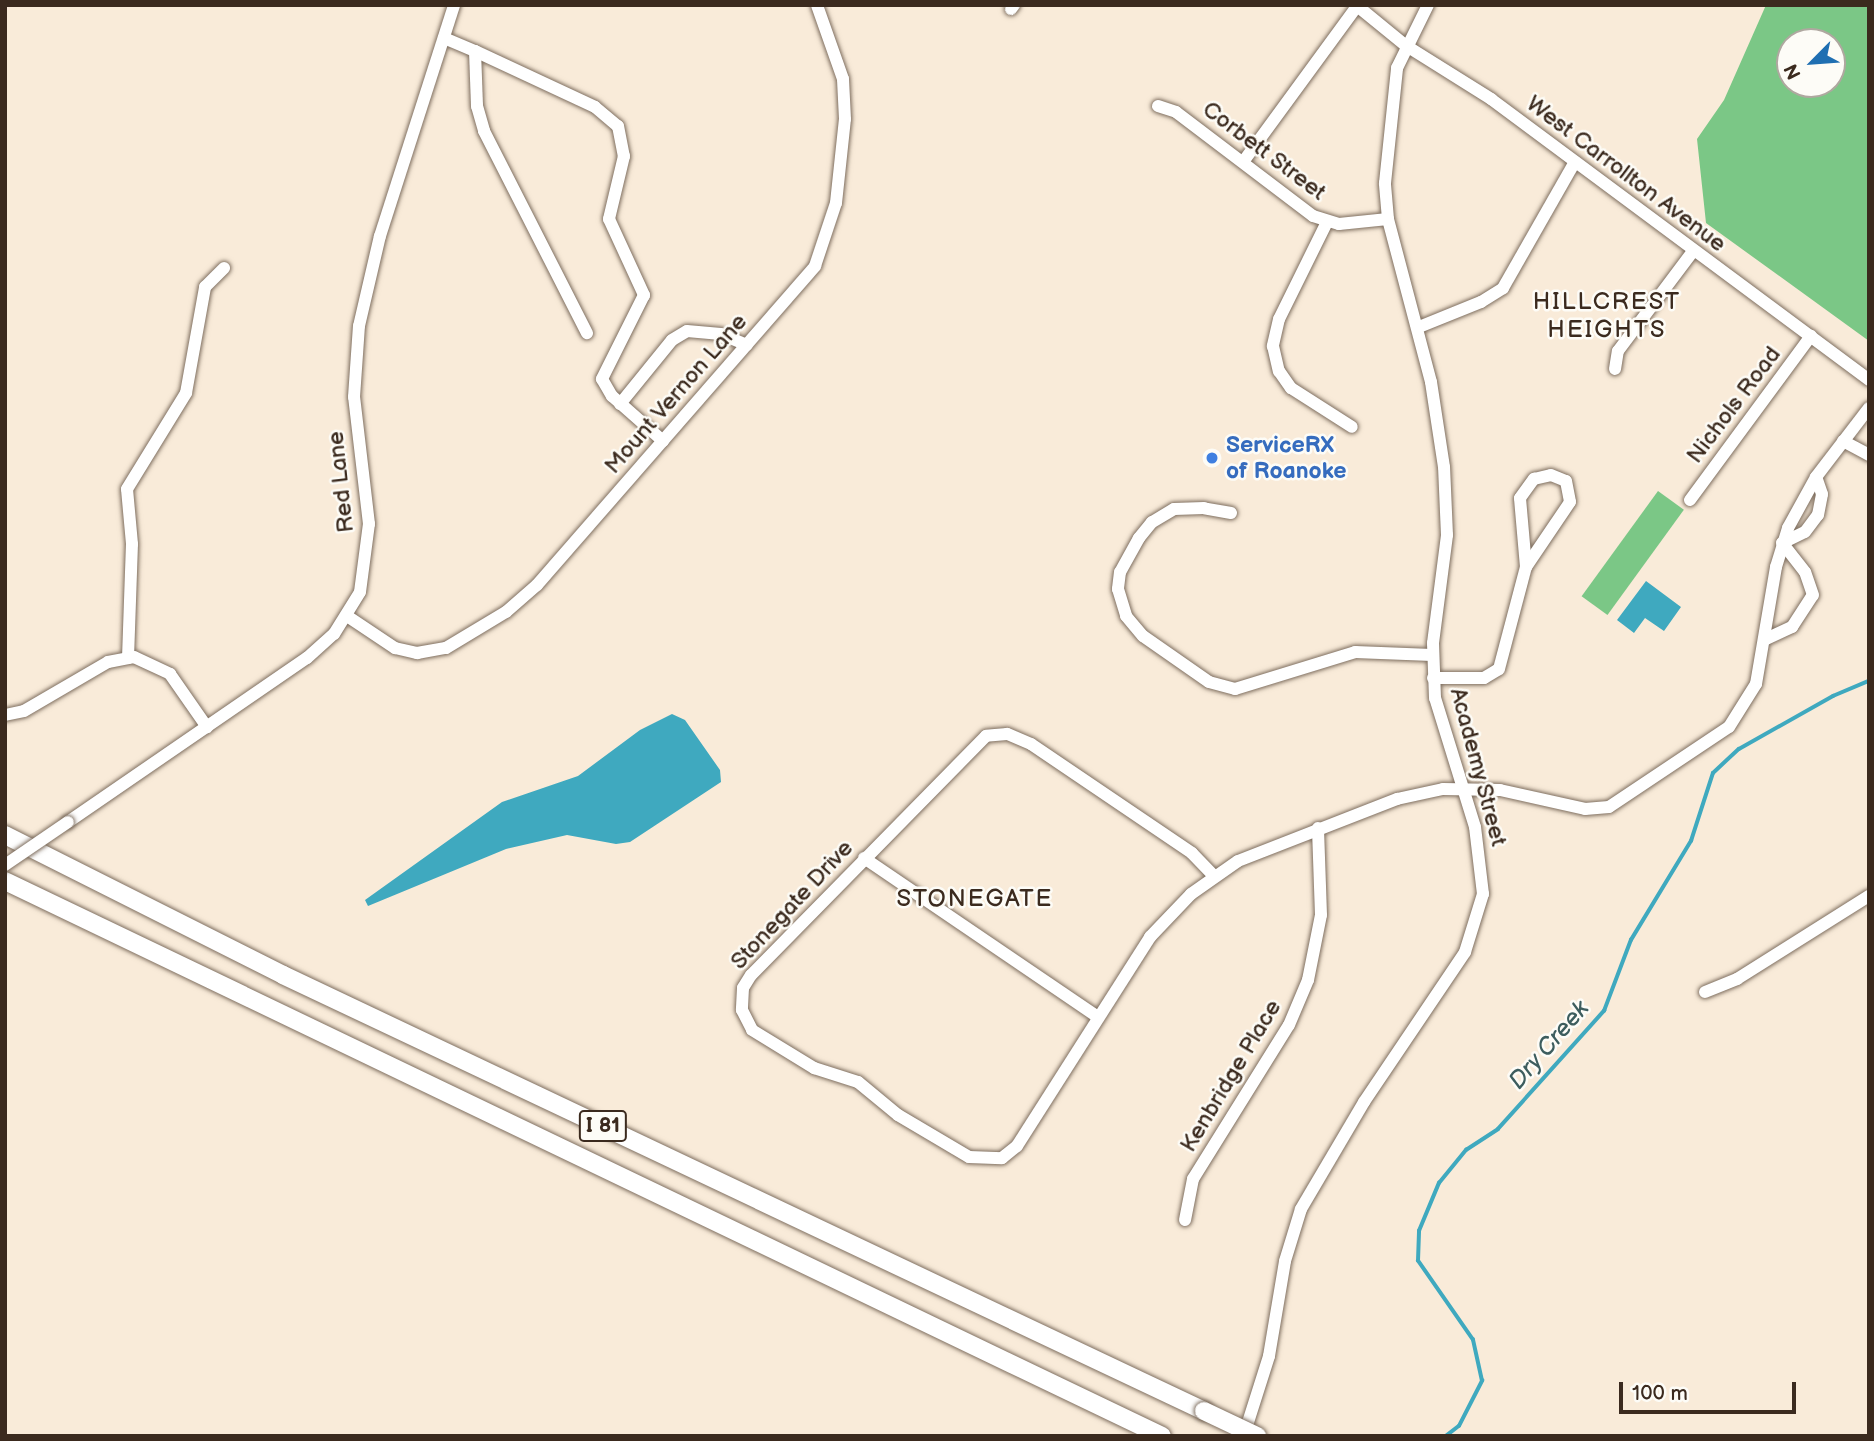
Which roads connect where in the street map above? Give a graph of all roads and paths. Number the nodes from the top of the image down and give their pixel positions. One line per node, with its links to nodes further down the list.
1 (454, 5): 5 (street, Red Lane)
2 (817, 5): 18 (street, Mount Vernon Lane)
3 (1427, 5): 6 (street, Academy Street)
4 (1357, 6): 6 (street, West Carrollton Avenue); 9 (street)
5 (443, 38): 7 (street); 32 (street, Red Lane)
6 (1405, 45): 10 (street, West Carrollton Avenue); 11 (street, Academy Street)
7 (475, 51): 16 (street); 21 (street)
8 (1158, 106): 9 (street, Corbett Street)
9 (1243, 162): 12 (street, Corbett Street)
10 (1575, 162): 13 (street, West Carrollton Avenue); 15 (street)
11 (1388, 219): 12 (street, Corbett Street); 15 (street, Academy Street)
12 (1326, 222): 23 (street)
13 (1693, 251): 17 (street, West Carrollton Avenue); 19 (street)
14 (224, 268): 35 (street)
15 (1419, 327): 34 (street, Academy Street)
16 (587, 333)
17 (1811, 336): 20 (street, West Carrollton Avenue); 28 (street, Nichols Road)
18 (747, 345): 21 (street); 24 (street, Mount Vernon Lane)
19 (1615, 369)
20 (1869, 380)
21 (620, 404): 24 (street)
22 (1869, 408): 25 (street, Stonegate Drive)
23 (1352, 428)
24 (663, 441): 32 (street, Mount Vernon Lane)
25 (1843, 441): 26 (street); 27 (street, Stonegate Drive)
26 (1869, 455)
27 (1816, 477): 30 (street, Stonegate Drive); 30 (street)
28 (1690, 500)
29 (1231, 513): 34 (street)
30 (1782, 543): 33 (street, Stonegate Drive); 33 (street)
31 (1526, 567): 31 (street); 36 (street)
32 (346, 617): 38 (street, Red Lane)
33 (1766, 639): 39 (street, Stonegate Drive)
34 (1433, 655): 36 (street, Academy Street)
35 (128, 657): 37 (street); 38 (street)
36 (1433, 678): 39 (street, Academy Street)
37 (5, 715)
38 (207, 727): 43 (street, Red Lane, bridge)
39 (1461, 788): 40 (street, Stonegate Drive); 51 (street, Academy Street)
40 (1318, 828): 44 (street, Stonegate Drive); 49 (street, Kenbridge Place)
41 (5, 835): 52 (highway, I 81, bridge)
42 (864, 858): 44 (street, Stonegate Drive); 48 (street); 48 (street, Stonegate Drive)
43 (5, 865)
44 (1214, 876): 48 (street, Stonegate Drive)
45 (5, 881): 50 (highway, I 81)
46 (1869, 896): 47 (street)
47 (1705, 992)
48 (1098, 1017)
49 (1185, 1220)
50 (1163, 1436)
51 (1244, 1436)
52 (1257, 1436)

